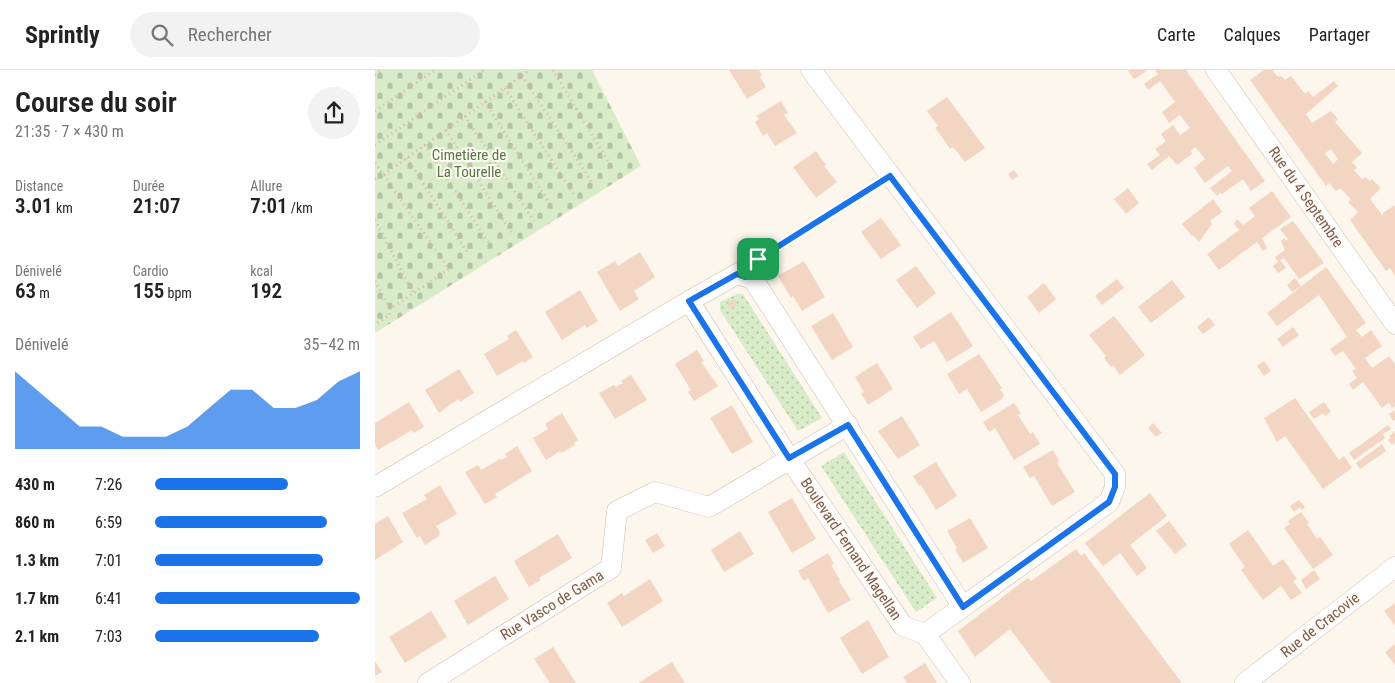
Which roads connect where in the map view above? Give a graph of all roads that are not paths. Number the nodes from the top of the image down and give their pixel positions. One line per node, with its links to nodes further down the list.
1 (811, 70): 9 (street)
2 (1216, 70): 4 (street, Rue du 4 Septembre)
3 (689, 301): 5 (street); 6 (street, Boulevard Fernand Magellan); 7 (street)
4 (1395, 324)
5 (848, 425): 6 (street, Rue Vasco de Gama); 9 (street)
6 (789, 458): 10 (street, Boulevard Fernand Magellan); 11 (street, Rue Vasco de Gama)
7 (375, 487)
8 (1395, 567): 13 (street, Rue de Cracovie)
9 (963, 607): 10 (street)
10 (925, 634): 12 (street)
11 (427, 683)
12 (960, 683)
13 (1245, 683)

